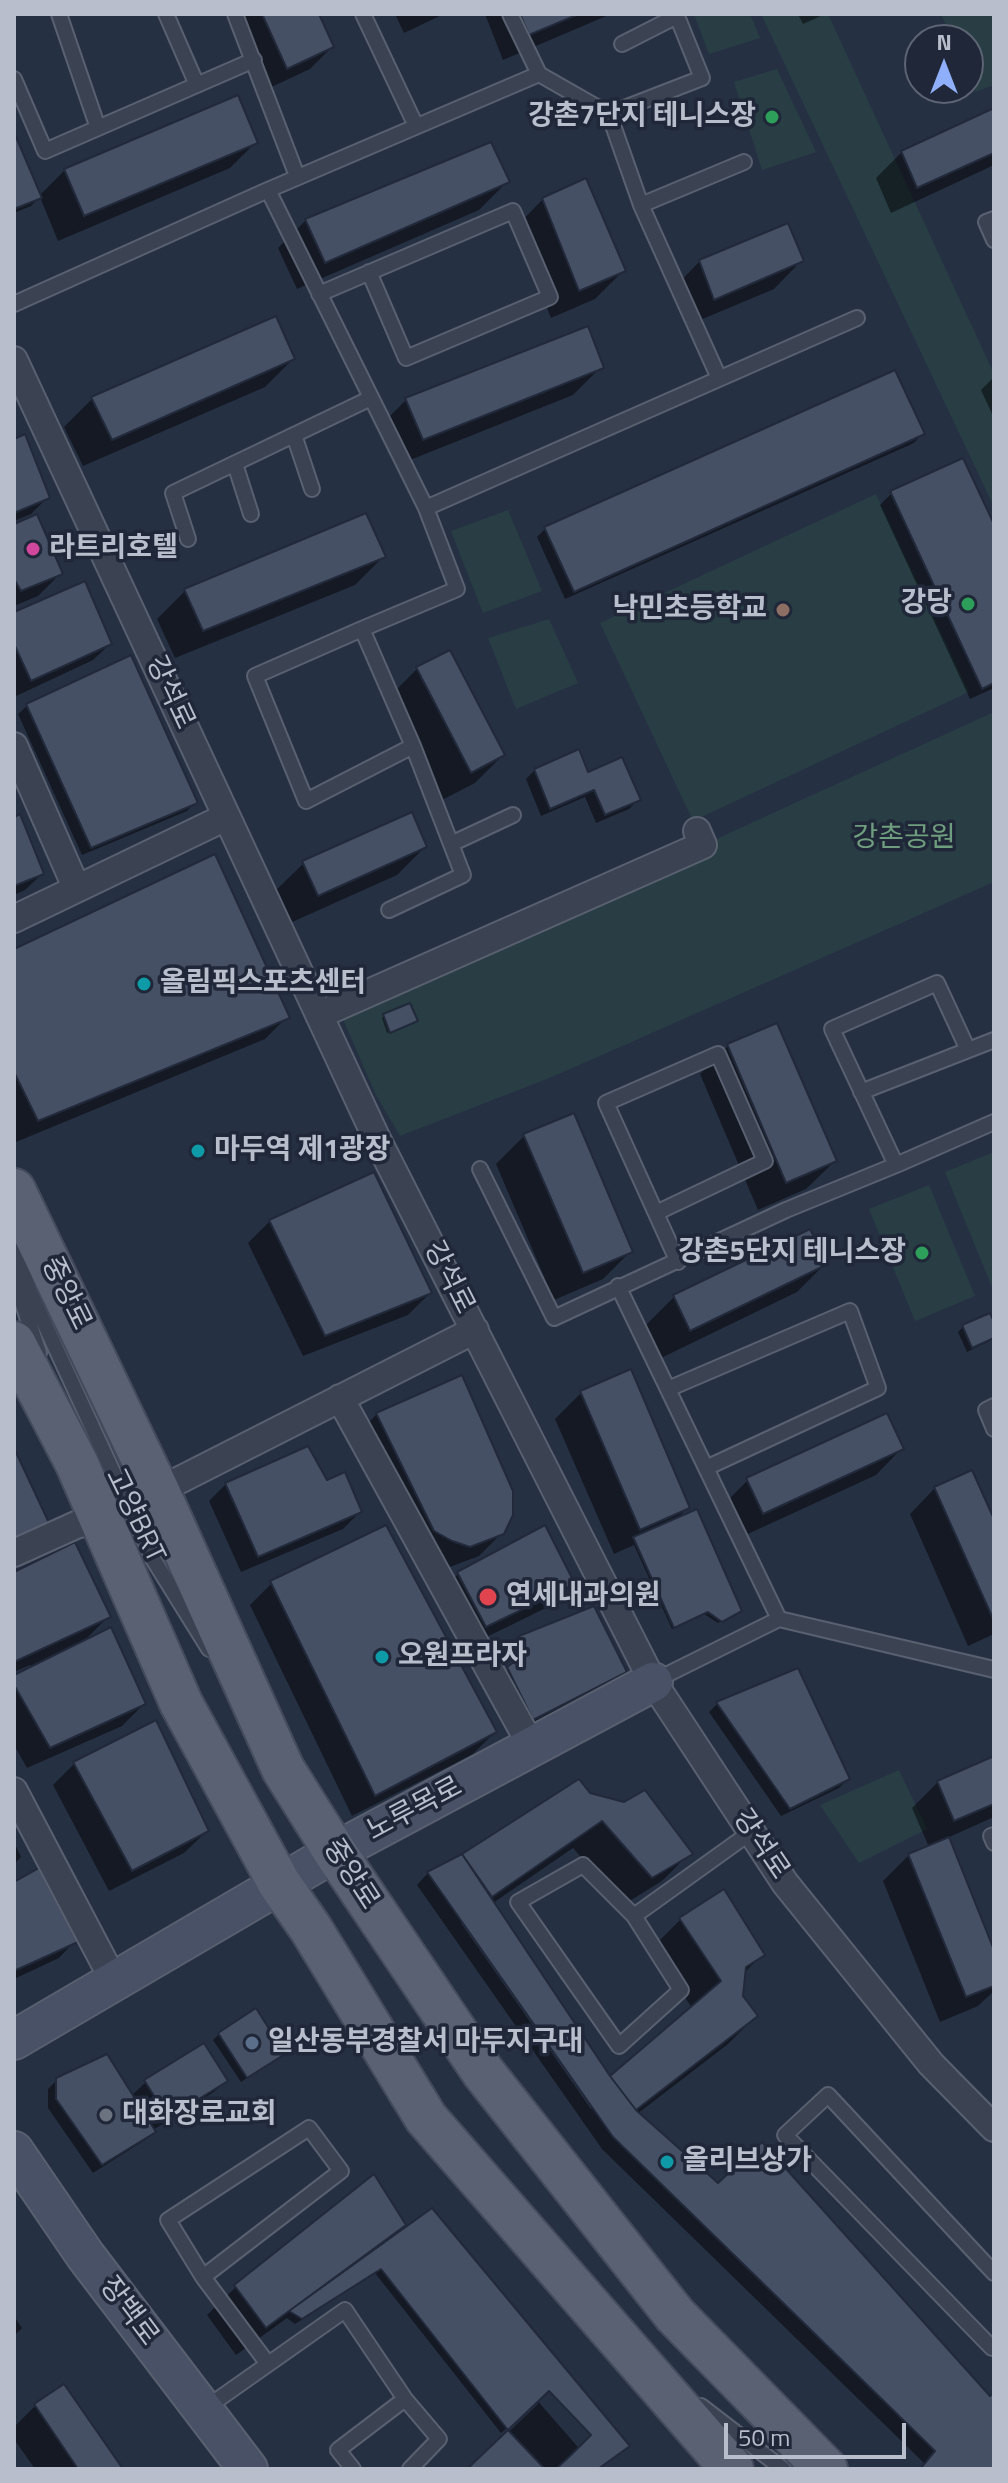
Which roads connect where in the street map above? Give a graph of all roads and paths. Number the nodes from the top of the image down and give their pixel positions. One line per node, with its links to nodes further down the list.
1 (59, 14): 13 (lane)
2 (166, 14): 10 (lane)
3 (235, 14): 7 (lane)
4 (363, 14): 12 (lane)
5 (510, 14): 8 (lane)
6 (622, 44): 11 (lane)
7 (254, 60): 10 (lane); 15 (lane)
8 (539, 74): 11 (lane); 12 (lane)
9 (14, 79): 13 (lane)
10 (197, 85): 13 (lane)
11 (609, 114): 17 (lane)
12 (416, 126): 15 (lane)
13 (98, 128)
14 (744, 162): 17 (lane)
15 (297, 176): 16 (lane)
16 (268, 190): 21 (lane); 22 (lane)
17 (641, 205): 25 (lane)
18 (994, 219): 19 (lane)
19 (994, 240)
20 (369, 272): 20 (lane); 21 (lane)
21 (319, 294): 26 (lane)
22 (14, 304)
23 (857, 318): 25 (lane)
24 (14, 360): 37 (street, 강석로)
25 (719, 378): 30 (lane)
26 (371, 398): 27 (lane); 30 (lane)
27 (294, 435): 28 (lane); 29 (lane)
28 (235, 464): 31 (lane); 32 (lane)
29 (312, 489)
30 (426, 508): 33 (lane)
31 (251, 514)
32 (188, 539)
33 (362, 629): 35 (lane); 35 (lane)
34 (14, 746): 40 (street)
35 (413, 746): 39 (lane)
36 (513, 815): 39 (lane)
37 (226, 817): 40 (street); 43 (street, 강석로)
38 (697, 831): 43 (street)
39 (451, 844): 41 (lane)
40 (76, 887): 42 (street)
41 (389, 910)
42 (14, 919)
43 (319, 1015): 56 (street, 강석로)
44 (994, 1040): 45 (lane)
45 (968, 1050): 46 (lane); 46 (lane)
46 (861, 1092): 48 (lane)
47 (994, 1122): 48 (lane)
48 (896, 1165): 53 (lane)
49 (480, 1169): 55 (lane)
50 (14, 1190): 64 (main road, 중앙로)
51 (656, 1213): 51 (lane); 53 (lane)
52 (14, 1247): 71 (lane, 고양BRT)
53 (678, 1262): 55 (lane)
54 (14, 1277): 62 (lane, 고양BRT)
55 (618, 1286): 58 (lane)
56 (475, 1330): 59 (street); 69 (street, 강석로)
57 (14, 1343): 62 (main road)
58 (668, 1389): 63 (lane); 63 (lane)
59 (340, 1398): 64 (street); 70 (street)
60 (994, 1406): 61 (lane)
61 (994, 1429)
62 (77, 1464): 65 (main road)
63 (706, 1468): 67 (lane)
64 (158, 1491): 71 (main road, 중앙로)
65 (101, 1518): 66 (street); 77 (main road)
66 (14, 1553)
67 (779, 1619): 68 (lane); 69 (lane)
68 (994, 1670)
69 (653, 1682): 70 (street, 노루목로); 73 (street, 강석로)
70 (532, 1747): 76 (street, 노루목로)
71 (283, 1769): 76 (main road, 중앙로)
72 (14, 1791): 79 (street)
73 (751, 1832): 78 (lane); 81 (street, 강석로)
74 (994, 1835): 75 (lane)
75 (994, 1843)
76 (335, 1852): 77 (street, 노루목로); 95 (main road, 중앙로)
77 (279, 1883): 79 (street, 노루목로); 86 (main road)
78 (634, 1916): 78 (lane)
79 (114, 1981): 80 (street, 노루목로)
80 (14, 2040)
81 (994, 2128)
82 (14, 2151): 89 (street, 장백로)
83 (994, 2273): 85 (lane)
84 (203, 2277): 84 (lane); 87 (lane)
85 (994, 2346)
86 (637, 2358): 93 (main road); 94 (lane)
87 (268, 2364): 88 (lane); 89 (lane)
88 (405, 2399): 91 (lane); 92 (lane)
89 (202, 2410): 90 (street, 장백로)
90 (248, 2469)
91 (353, 2469)
92 (410, 2469)
93 (732, 2469)
94 (783, 2469)
95 (826, 2469)

